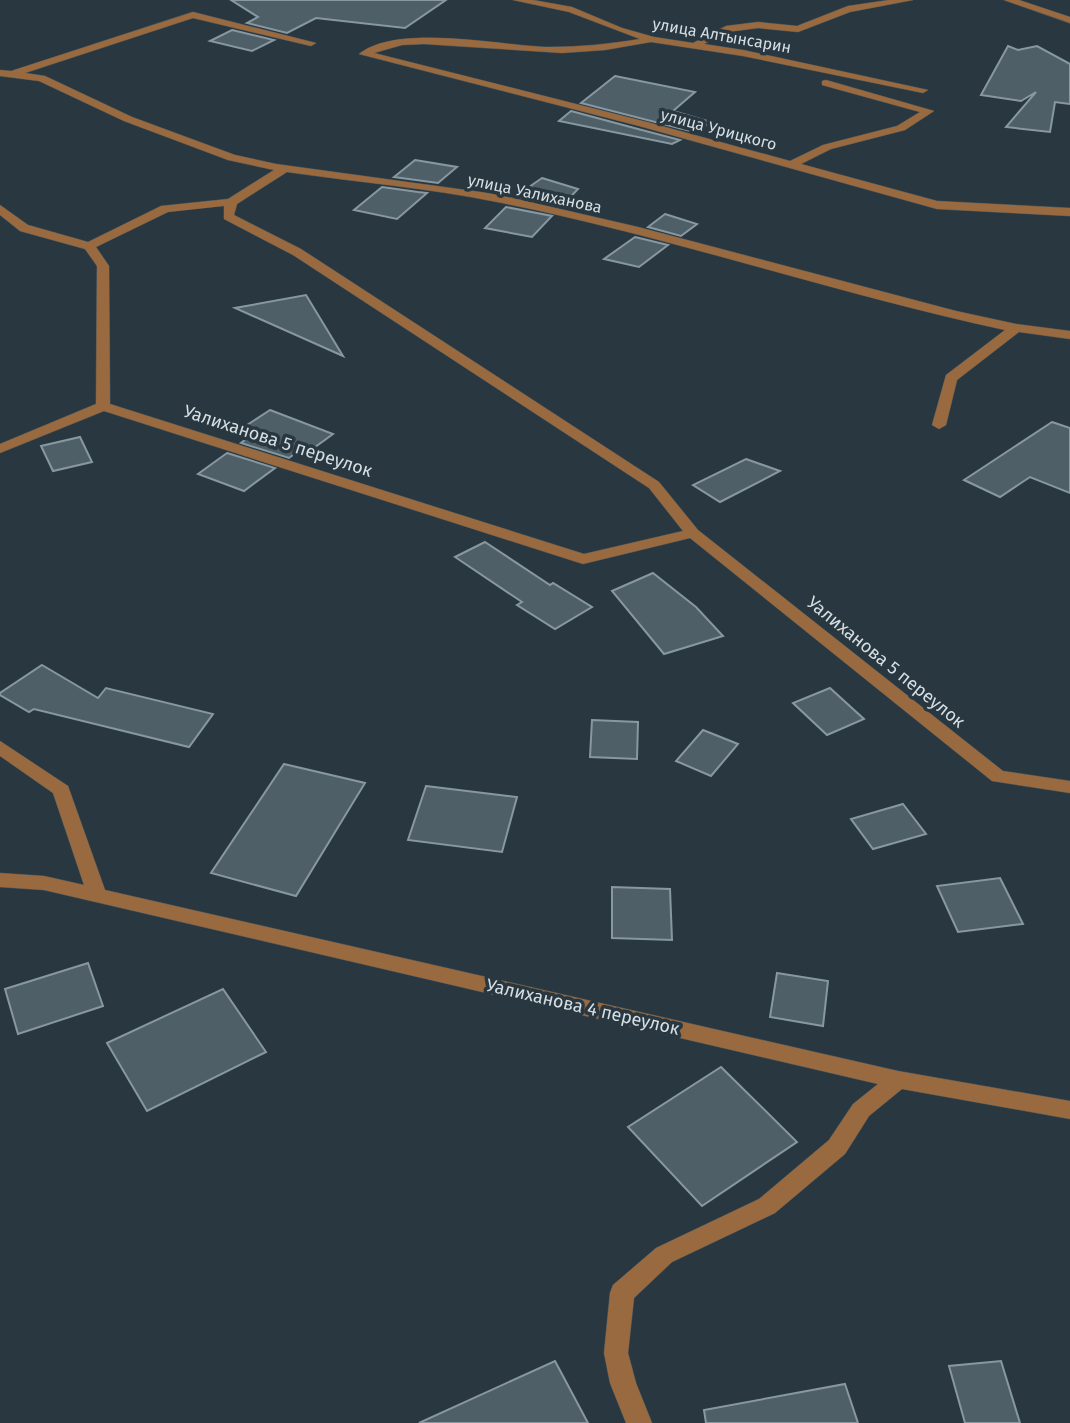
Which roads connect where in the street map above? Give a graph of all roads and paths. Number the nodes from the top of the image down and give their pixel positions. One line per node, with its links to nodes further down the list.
1 (518, 0): 5 (street, улица Алтынсарин)
2 (908, 0): 7 (street)
3 (1009, 0): 4 (street)
4 (1070, 20)
5 (653, 40): 7 (street, улица Алтынсарин); 11 (street, улица Урицкого)
6 (311, 43): 8 (street)
7 (694, 47): 10 (street, улица Алтынсарин)
8 (6, 73): 12 (street, улица Уалиханова)
9 (826, 83): 11 (street)
10 (923, 90)
11 (791, 165): 15 (street, улица Урицкого)
12 (285, 168): 13 (street); 17 (street, улица Уалиханова)
13 (231, 202): 16 (street); 22 (street, Уалиханова 5 переулок)
14 (0, 209): 16 (street)
15 (1070, 212)
16 (89, 246): 19 (street)
17 (1016, 328): 18 (street, улица Уалиханова); 20 (street)
18 (1070, 335)
19 (103, 406): 21 (street); 22 (street, Уалиханова 5 переулок)
20 (939, 425)
21 (4, 443)
22 (693, 533): 24 (street, Уалиханова 5 переулок)
23 (0, 747): 26 (street)
24 (1070, 787)
25 (0, 880): 26 (street, Уалиханова 4 переулок)
26 (97, 896): 27 (street, Уалиханова 4 переулок)
27 (898, 1080): 28 (street, Уалиханова 4 переулок); 29 (street)
28 (1070, 1110)
29 (639, 1423)

